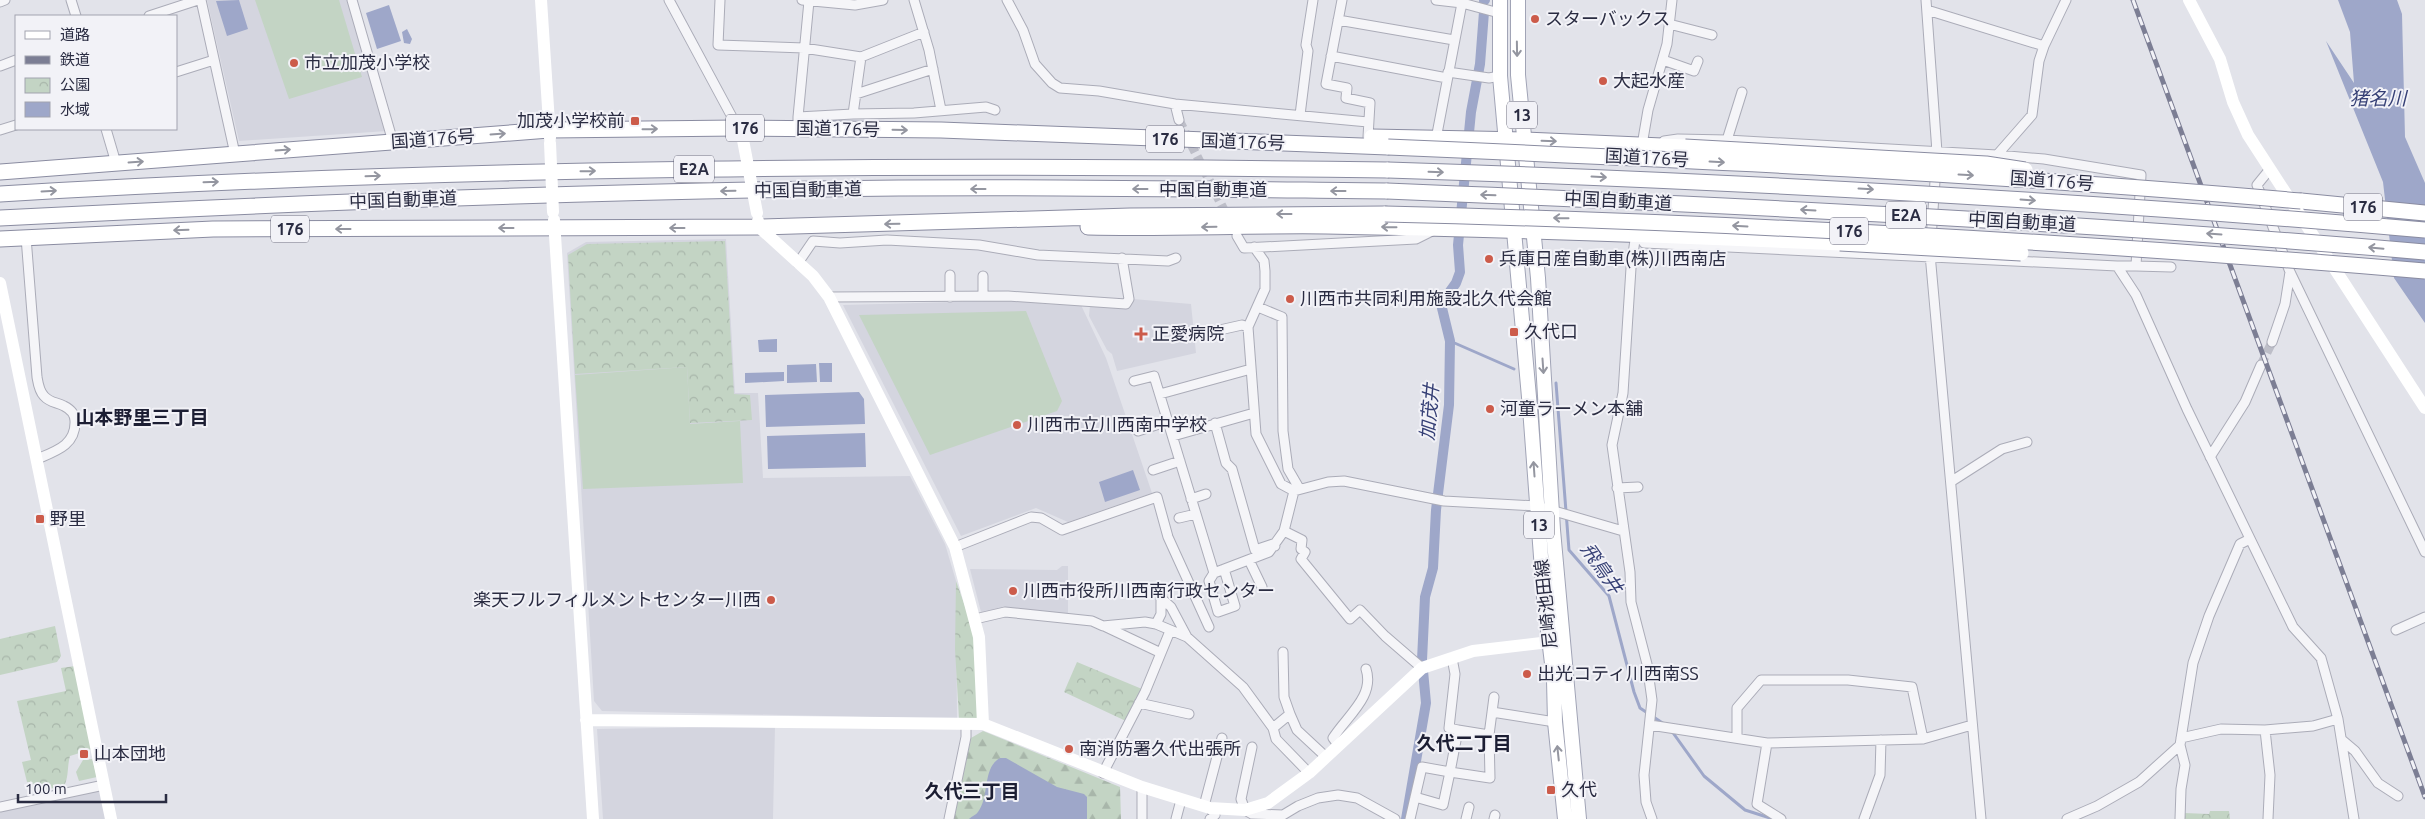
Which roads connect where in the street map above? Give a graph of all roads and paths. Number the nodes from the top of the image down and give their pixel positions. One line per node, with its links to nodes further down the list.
1 (5, 0): 21 (street)
2 (71, 0): 25 (street)
3 (199, 0): 26 (street); 37 (street)
4 (352, 0): 67 (street)
5 (541, 0): 62 (street)
6 (669, 0): 61 (street)
7 (720, 0): 33 (street)
8 (883, 0): 20 (street)
9 (914, 0): 29 (street)
10 (1006, 0): 45 (street)
11 (1313, 0): 53 (street)
12 (1342, 0): 27 (street)
13 (1436, 0): 22 (street)
14 (1518, 0): 65 (main road, 尼崎池田線 / 13, one-way to 65)
15 (1672, 0): 28 (street)
16 (1926, 0): 24 (street)
17 (2066, 0): 32 (street)
18 (2188, 0): 73 (street)
19 (806, 1): 20 (street); 33 (street)
20 (821, 1)
21 (0, 2)
22 (1462, 3): 23 (street); 31 (street)
23 (1500, 6): 44 (main road, 尼崎池田線 / 13)
24 (1926, 10): 32 (street); 69 (street)
25 (76, 15)
26 (152, 15)
27 (1338, 20): 31 (street); 34 (street)
28 (1669, 24): 30 (street); 38 (street)
29 (924, 32): 35 (street); 41 (street)
30 (1712, 35)
31 (1454, 40): 43 (street)
32 (2044, 46): 71 (street)
33 (804, 48): 35 (street); 55 (street)
34 (1331, 56): 43 (street); 57 (street)
35 (861, 57): 47 (street)
36 (15, 60): 40 (street)
37 (214, 60): 42 (street); 70 (street)
38 (1663, 60): 39 (street); 68 (street)
39 (1698, 61)
40 (0, 66)
41 (933, 68): 47 (street); 50 (street)
42 (178, 71)
43 (1447, 75): 44 (street); 63 (street)
44 (1500, 76): 64 (main road, 尼崎池田線 / 13)
45 (1072, 88): 48 (street); 49 (street)
46 (1742, 92): 66 (street)
47 (856, 94): 52 (street)
48 (1059, 95)
49 (1175, 104): 53 (street); 54 (street)
50 (941, 110): 51 (street); 52 (street)
51 (995, 110)
52 (853, 114): 55 (street)
53 (1300, 115): 57 (street)
54 (1179, 120)
55 (798, 123): 60 (highway, 国道176号 / 176, one-way to 60); 61 (highway, 国道176号 / 176)
56 (15, 125): 58 (street)
57 (1368, 129): 60 (highway); 63 (highway)
58 (0, 130)
59 (106, 130): 72 (street)
60 (941, 130): 75 (highway, 国道176号 / 176, one-way to 75, bridge)
61 (740, 134): 62 (highway, 国道176号 / 176, one-way to 61); 79 (street, bridge)
62 (550, 137): 67 (highway, 国道176号 / 176, one-way to 62); 81 (street, bridge)
63 (1436, 139): 64 (highway)
64 (1506, 140): 65 (highway); 83 (main road, 尼崎池田線 / 13)
65 (1525, 140): 68 (highway, one-way to 68); 85 (main road, 尼崎池田線 / 13)
66 (1727, 140): 68 (street); 69 (street)
67 (393, 142): 70 (highway, 国道176号 / 176, one-way to 67)
68 (1642, 145): 75 (highway, bridge)
69 (1938, 152): 71 (street); 95 (street)
70 (235, 154): 72 (highway, 国道176号 / 176, one-way to 70)
71 (1997, 156): 98 (street)
72 (116, 163): 74 (highway, 国道176号 / 176)
73 (2270, 169): 101 (street); 116 (street)
74 (1, 170)
75 (2167, 189): 77 (highway, 国道176号 / 176, bridge)
76 (0, 194): 84 (highway, 中国自動車道 / E2A, one-way to 84, bridge)
77 (2425, 213)
78 (0, 218): 91 (highway, 中国自動車道 / E2A, one-way to 78, bridge)
79 (758, 220): 80 (highway, 176, one-way to 79); 81 (highway, 176, one-way to 81); 96 (street)
80 (941, 223): 82 (highway, one-way to 80); 92 (highway, 176, one-way to 80, bridge)
81 (554, 228): 88 (highway, 176, one-way to 88); 169 (street)
82 (1436, 228): 83 (highway); 90 (street)
83 (1513, 230): 85 (highway); 133 (main road, 尼崎池田線 / 13, one-way to 83)
84 (2425, 230)
85 (1533, 231): 86 (highway); 134 (main road, 尼崎池田線 / 13, one-way to 134)
86 (1636, 233): 92 (highway, bridge); 95 (street); 129 (street)
87 (1237, 236): 90 (street)
88 (26, 237): 89 (highway, 176); 124 (street)
89 (0, 239)
90 (1254, 247): 108 (street)
91 (2425, 252)
92 (2198, 253): 100 (highway, 176, bridge)
93 (1122, 258): 94 (street); 96 (street); 106 (street)
94 (1176, 258)
95 (1930, 258): 97 (street); 127 (street)
96 (798, 263): 107 (street)
97 (2117, 266): 98 (street); 123 (street)
98 (2136, 266): 99 (street)
99 (2171, 267)
100 (2425, 271)
101 (2290, 272): 111 (street); 142 (street)
102 (950, 274): 105 (street)
103 (983, 276): 106 (street)
104 (0, 283): 124 (street)
105 (950, 296): 106 (street); 107 (street)
106 (983, 296)
107 (828, 297): 141 (street)
108 (1258, 307): 109 (street); 130 (street)
109 (1248, 327): 110 (street); 113 (street)
110 (1202, 334)
111 (2272, 342)
112 (2261, 365): 123 (street)
113 (1251, 369): 115 (street); 117 (street)
114 (1134, 381): 115 (street)
115 (1160, 394): 118 (street)
116 (2425, 408)
117 (1254, 413): 119 (street); 130 (street)
118 (1168, 421): 120 (street); 121 (street)
119 (1215, 423): 121 (street); 140 (street)
120 (1138, 432)
121 (1173, 436): 125 (street)
122 (2026, 442): 127 (street)
123 (2210, 457): 139 (street)
124 (37, 459): 192 (street)
125 (1180, 460): 126 (street); 132 (street)
126 (1153, 470)
127 (1952, 481): 174 (street)
128 (1638, 487): 129 (street)
129 (1617, 488): 138 (street)
130 (1296, 490): 133 (street); 137 (street)
131 (1206, 494): 132 (street)
132 (1192, 499): 135 (street)
133 (1537, 506): 134 (street); 155 (main road, 尼崎池田線 / 13)
134 (1552, 510): 138 (street); 155 (main road, 尼崎池田線 / 13)
135 (1196, 514): 136 (street); 145 (street)
136 (1179, 518)
137 (1284, 531): 140 (street); 159 (street)
138 (1623, 531): 162 (street)
139 (2250, 539): 168 (street); 184 (street)
140 (1275, 546): 143 (street)
141 (955, 547): 148 (street); 151 (street)
142 (2425, 552)
143 (1249, 560): 144 (street); 146 (street)
144 (1224, 569): 145 (street); 145 (street)
145 (1214, 572)
146 (1262, 587)
147 (2425, 617): 152 (street)
148 (974, 619): 150 (street); 172 (street)
149 (1156, 624): 150 (street); 153 (street); 154 (street)
150 (1103, 626): 157 (street)
151 (1209, 627)
152 (2396, 630)
153 (1170, 631): 154 (street); 157 (street)
154 (1187, 637): 175 (street)
155 (1557, 641): 158 (street); 170 (main road, 尼崎池田線 / 13); 211 (main road, 尼崎池田線 / 13)
156 (1284, 652): 167 (street)
157 (1161, 653): 164 (street)
158 (1452, 658): 159 (street); 176 (street)
159 (1422, 668): 186 (street)
160 (1366, 669): 186 (street)
161 (1678, 671): 162 (street)
162 (1649, 675): 173 (street)
163 (1494, 696): 165 (street)
164 (1139, 703): 166 (street); 190 (street)
165 (1492, 712): 170 (street); 178 (street)
166 (1189, 714)
167 (1290, 714): 175 (street); 188 (street)
168 (2338, 719): 177 (street); 183 (street)
169 (586, 720): 171 (street); 203 (street)
170 (1555, 722): 210 (main road, 尼崎池田線 / 13, one-way to 170)
171 (966, 724): 172 (street); 204 (street)
172 (983, 724): 190 (street)
173 (1650, 725): 180 (street); 212 (street)
174 (1972, 725): 181 (street); 215 (street)
175 (1273, 728): 191 (street)
176 (1458, 730): 178 (street); 189 (street)
177 (2265, 730): 184 (street); 218 (street)
178 (1488, 734): 189 (street)
179 (1222, 738): 200 (street)
180 (1737, 738): 181 (street); 185 (street)
181 (1923, 739): 182 (street)
182 (1881, 740): 185 (street); 214 (street)
183 (2342, 740): 194 (street); 219 (street)
184 (2181, 741): 216 (street); 217 (street)
185 (1767, 743): 213 (street)
186 (1338, 745): 188 (street)
187 (1252, 747): 199 (street)
188 (1326, 757): 191 (street)
189 (1450, 772): 195 (street); 195 (street)
190 (1103, 773): 193 (street)
191 (1309, 773): 199 (street)
192 (104, 785): 197 (street); 202 (street)
193 (1142, 787): 196 (street); 205 (street)
194 (2398, 796)
195 (1416, 797): 208 (street)
196 (1181, 800): 200 (street); 206 (street)
197 (0, 807)
198 (1469, 807): 209 (street)
199 (1245, 810): 200 (street); 201 (street)
200 (1211, 813)
201 (1282, 817): 207 (street)
202 (111, 819)
203 (593, 819)
204 (949, 819)
205 (1142, 819)
206 (1176, 819)
207 (1395, 819)
208 (1410, 819)
209 (1466, 819)
210 (1564, 819)
211 (1578, 819)
212 (1652, 819)
213 (1780, 819)
214 (1864, 819)
215 (1981, 819)
216 (2066, 819)
217 (2180, 819)
218 (2268, 819)
219 (2354, 819)

